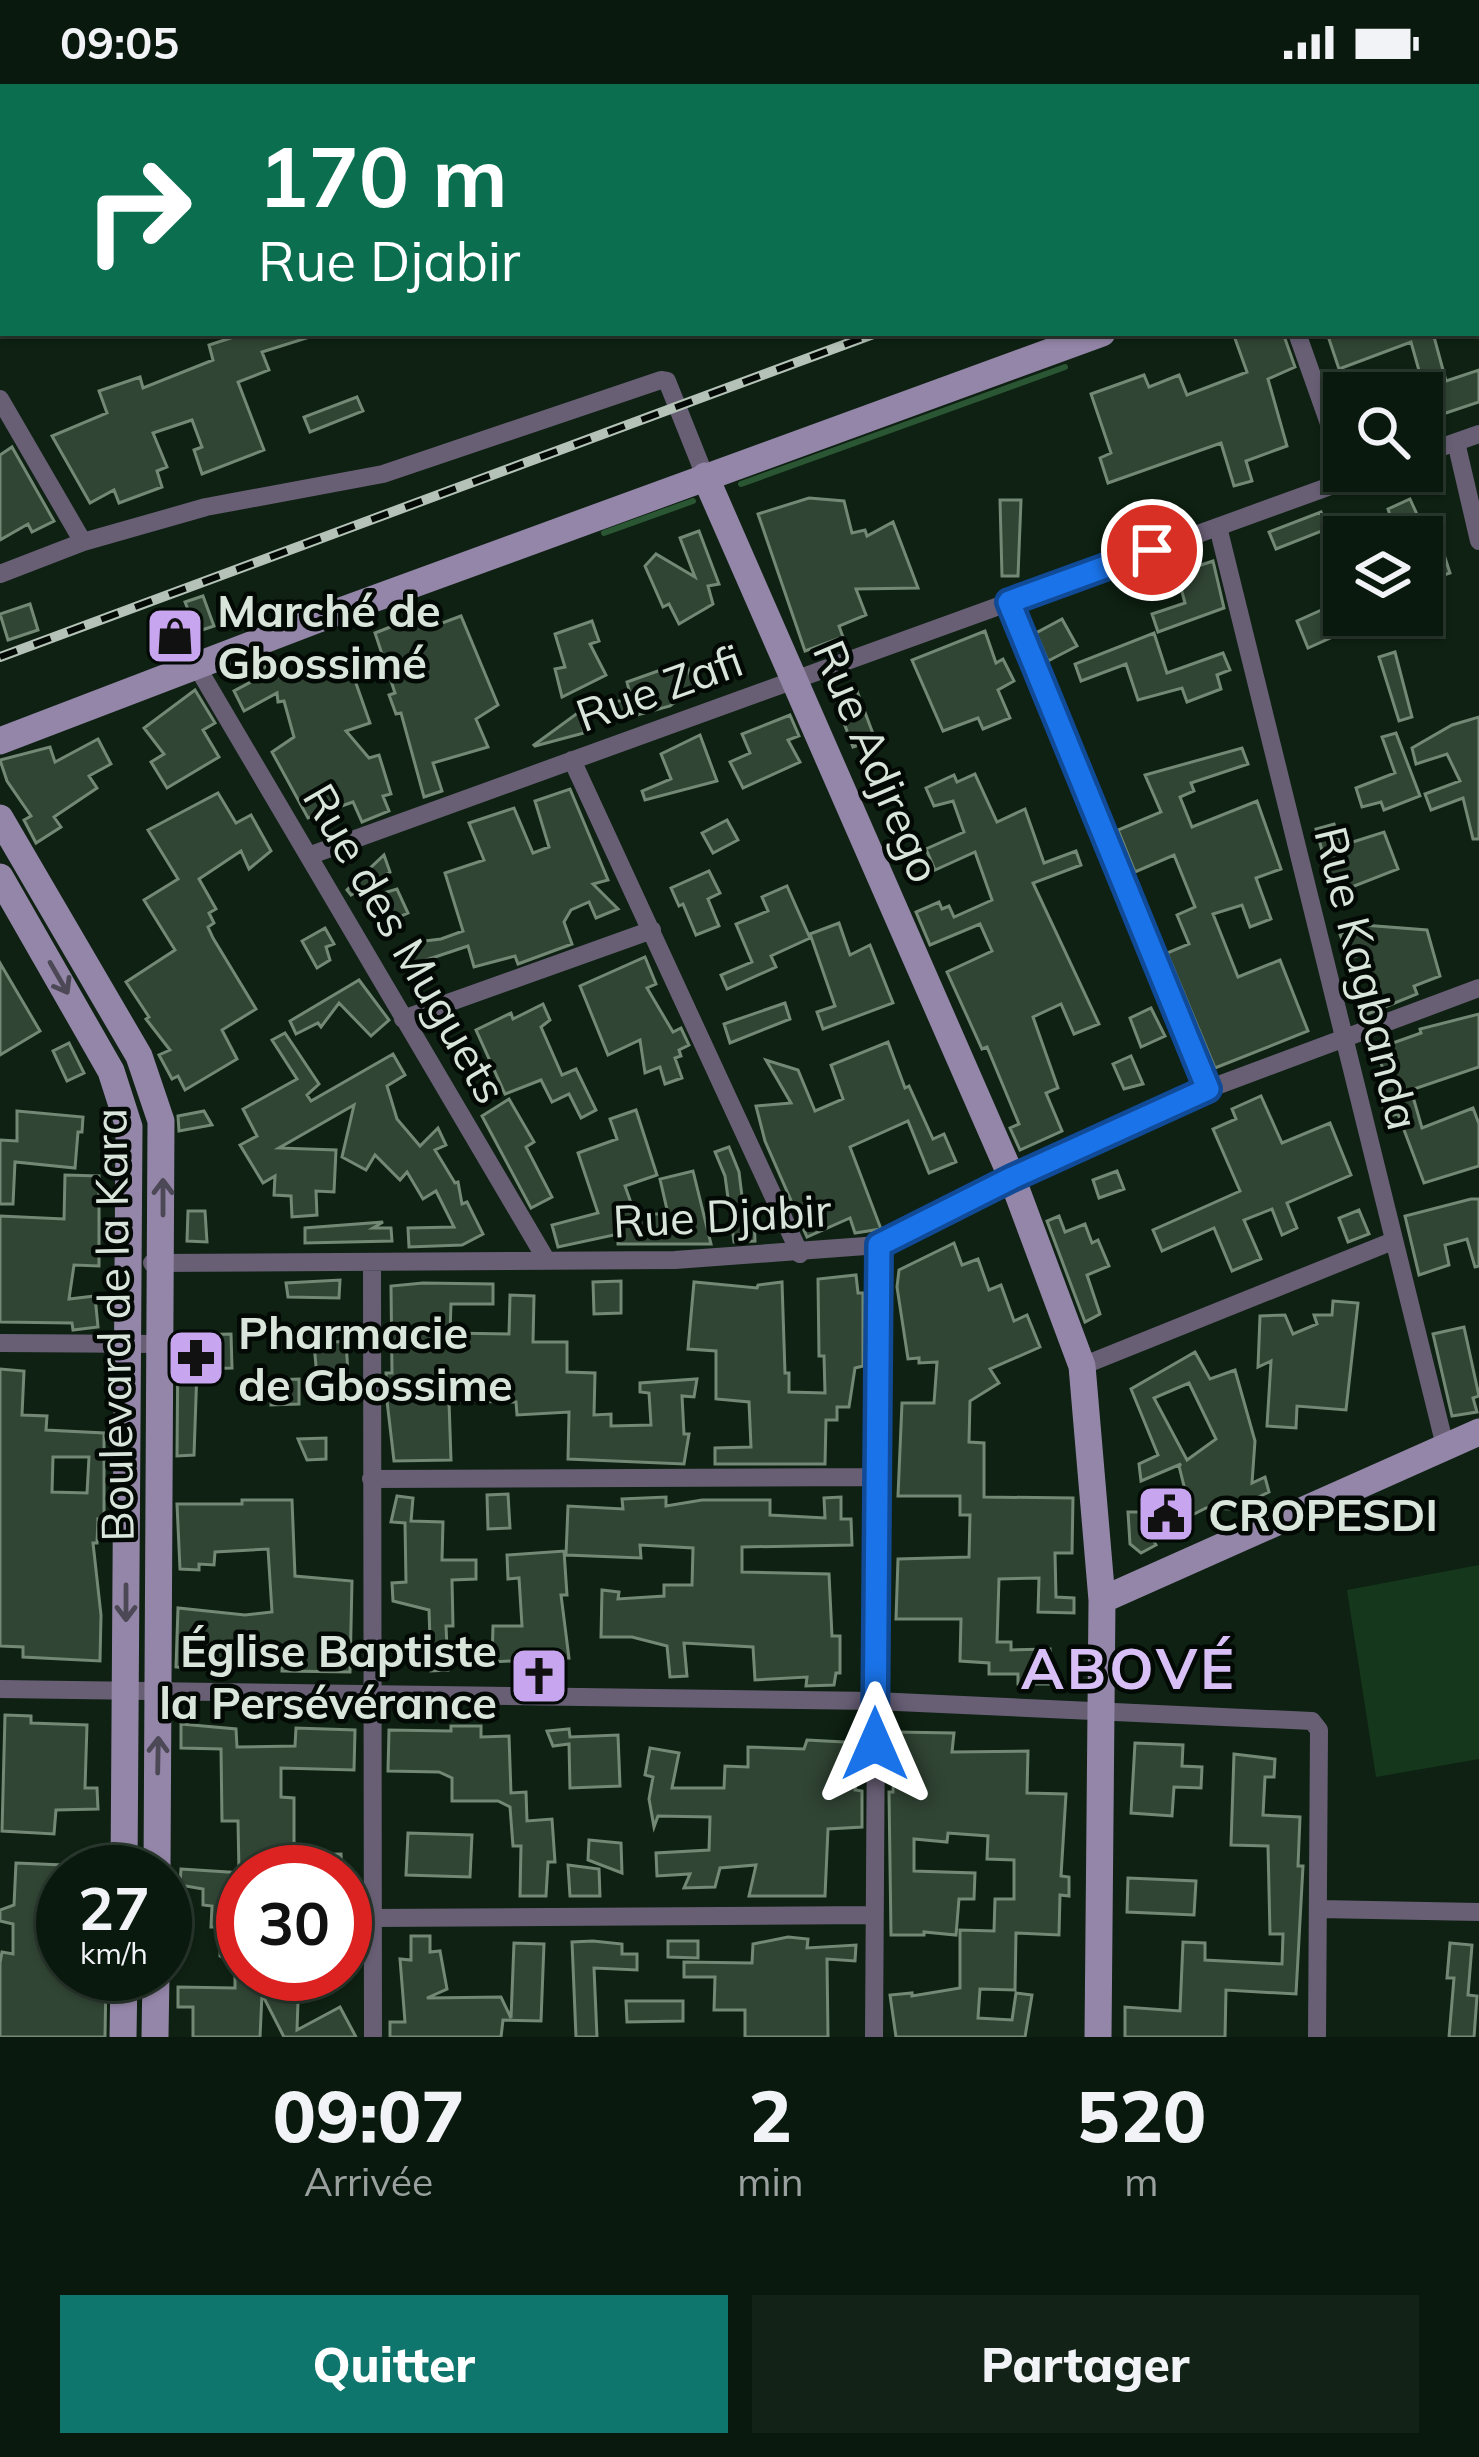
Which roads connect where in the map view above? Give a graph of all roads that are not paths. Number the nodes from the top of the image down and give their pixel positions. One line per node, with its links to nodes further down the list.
1 (1094, 336): 8 (street)
2 (1298, 336): 4 (street)
3 (0, 399): 12 (street)
4 (1323, 407)
5 (1479, 434): 6 (street)
6 (1456, 442): 7 (street); 11 (street)
7 (1443, 447)
8 (705, 476): 12 (street, Rue Adjrego); 15 (street); 16 (street, Rue Adjrego)
9 (1323, 482): 10 (street, Rue Zafi)
10 (1218, 527): 14 (street, Rue Zafi); 25 (street, Rue Kagbanda)
11 (1479, 541)
12 (83, 542): 13 (street)
13 (0, 574)
14 (1009, 602): 16 (street, Rue Zafi); 26 (street)
15 (196, 665): 17 (street); 20 (street, Rue des Muguets)
16 (797, 679): 18 (street, Rue Zafi); 27 (street, Rue Adjrego)
17 (0, 741)
18 (572, 760): 20 (street, Rue Zafi); 22 (street)
19 (0, 818): 33 (street, Boulevard de la Kara, one-way to 19)
20 (311, 855): 24 (street, Rue des Muguets)
21 (0, 877): 32 (street, Boulevard de la Kara, one-way to 32)
22 (652, 930): 24 (street); 30 (street)
23 (1479, 988): 25 (street, Rue Djabir)
24 (403, 1019): 31 (street, Rue des Muguets)
25 (1342, 1040): 26 (street, Rue Djabir); 28 (street, Rue Kagbanda)
26 (1208, 1089): 27 (street, Rue Djabir)
27 (1012, 1178): 29 (street, Rue Djabir); 38 (street, Rue Adjrego)
28 (1393, 1241): 38 (street); 40 (street, Rue Kagbanda)
29 (879, 1245): 30 (street, Rue Djabir); 41 (street)
30 (800, 1254): 31 (street, Rue Djabir)
31 (547, 1261): 34 (street, Rue Djabir)
32 (130, 1263): 33 (street, Rue Djabir); 36 (street, Boulevard de la Kara)
33 (163, 1263): 34 (street, Rue Djabir); 37 (street, Boulevard de la Kara)
34 (372, 1263): 42 (street)
35 (0, 1342): 36 (street)
36 (128, 1344): 37 (street); 45 (street, Boulevard de la Kara, one-way to 45)
37 (160, 1344): 46 (street, Boulevard de la Kara)
38 (1082, 1366): 43 (street, Rue Adjrego)
39 (1479, 1432): 40 (street)
40 (1445, 1446): 43 (street)
41 (875, 1478): 42 (street); 48 (street)
42 (371, 1479): 47 (street)
43 (1102, 1600): 49 (street, Rue Adjrego)
44 (0, 1689): 45 (street)
45 (126, 1691): 46 (street); 50 (street, Boulevard de la Kara)
46 (158, 1692): 47 (street); 51 (street, Boulevard de la Kara, one-way to 46)
47 (371, 1694): 48 (street); 55 (street)
48 (875, 1701): 49 (street); 54 (street)
49 (1101, 1712): 52 (street); 62 (street, Rue Adjrego)
50 (124, 1845)
51 (157, 1845)
52 (1319, 1909): 53 (street); 63 (street)
53 (1479, 1912)
54 (874, 1915): 55 (street); 61 (street)
55 (373, 1918): 60 (street)
56 (124, 2001): 58 (street)
57 (156, 2001): 59 (street)
58 (123, 2037)
59 (155, 2037)
60 (374, 2037)
61 (874, 2037)
62 (1098, 2037)
63 (1316, 2037)

